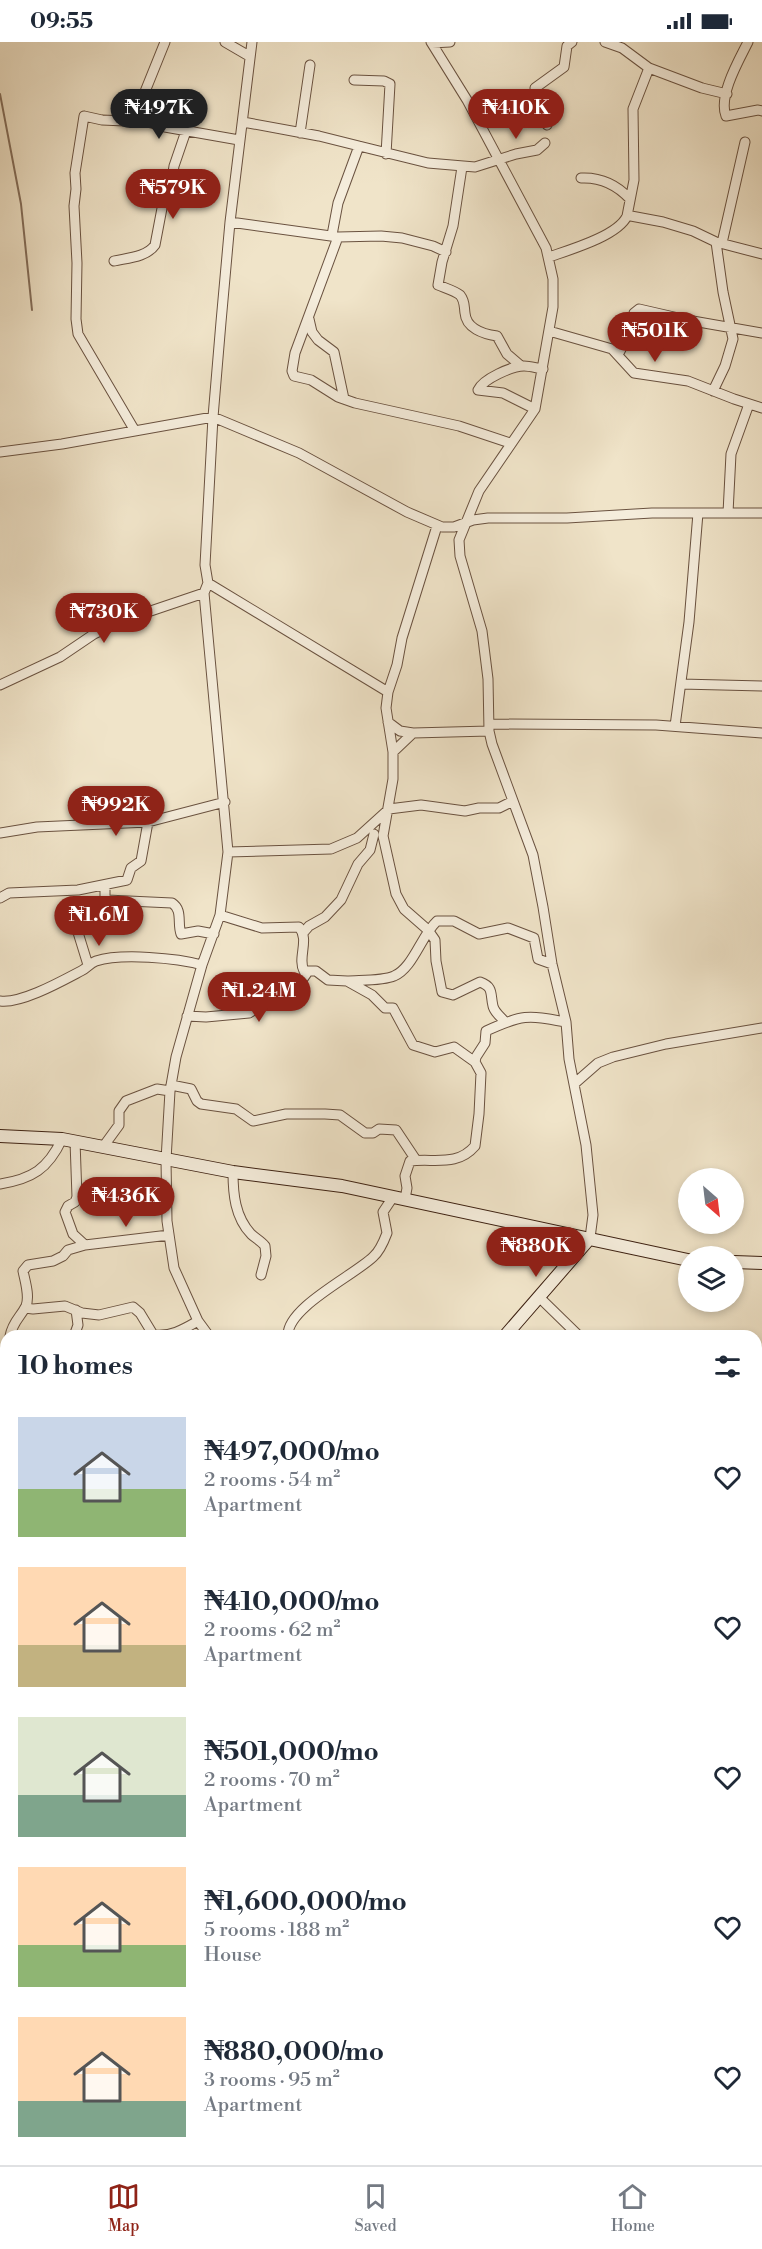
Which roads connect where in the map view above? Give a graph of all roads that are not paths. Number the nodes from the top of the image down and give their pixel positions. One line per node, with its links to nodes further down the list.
1 (165, 42): 15 (street)
2 (225, 42): 9 (street)
3 (252, 42): 9 (street)
4 (450, 42): 8 (street)
5 (572, 42): 17 (street)
6 (605, 42): 11 (street)
7 (748, 42): 13 (street)
8 (432, 43): 25 (street)
9 (249, 56): 16 (street)
10 (310, 65): 19 (street)
11 (649, 68): 13 (street); 28 (street)
12 (354, 80): 24 (street)
13 (727, 94): 14 (street)
14 (762, 111)
15 (140, 121): 18 (street); 50 (street)
16 (243, 123): 19 (street); 20 (street)
17 (547, 125)
18 (186, 131): 20 (street); 36 (street)
19 (300, 133): 23 (street)
20 (239, 140): 30 (street)
21 (745, 142): 32 (street)
22 (545, 143): 25 (street)
23 (359, 146): 24 (street); 31 (street)
24 (386, 154): 26 (street)
25 (498, 159): 26 (street); 35 (street)
26 (462, 167): 33 (street)
27 (581, 178): 28 (street)
28 (630, 199): 29 (street)
29 (627, 216): 32 (street); 35 (street)
30 (230, 222): 31 (street); 49 (street)
31 (335, 236): 33 (street); 37 (street)
32 (719, 242): 34 (street); 38 (street)
33 (446, 252): 42 (street)
34 (762, 254)
35 (549, 257): 39 (street)
36 (114, 261)
37 (309, 319): 45 (street); 45 (street)
38 (731, 327): 40 (street); 41 (street); 44 (street)
39 (549, 331): 41 (street); 43 (street)
40 (762, 333)
41 (618, 355): 44 (street)
42 (521, 366): 43 (street); 48 (street)
43 (543, 369): 48 (street)
44 (713, 391): 46 (street)
45 (344, 399): 51 (street)
46 (749, 405): 47 (street); 54 (street)
47 (762, 408)
48 (536, 409): 51 (street)
49 (213, 417): 50 (street); 57 (street); 58 (street)
50 (135, 431): 52 (street)
51 (510, 443): 56 (street)
52 (0, 452)
53 (698, 513): 54 (street); 56 (street); 60 (street)
54 (728, 513): 55 (street)
55 (762, 513)
56 (466, 522): 57 (street); 66 (street)
57 (437, 526): 63 (street)
58 (208, 583): 59 (street); 63 (street)
59 (204, 593): 61 (street); 71 (street)
60 (681, 684): 62 (street); 65 (street)
61 (0, 685)
62 (762, 686)
63 (388, 692): 64 (street)
64 (388, 722): 67 (street); 69 (street)
65 (675, 726): 66 (street); 68 (street)
66 (489, 728): 67 (street); 70 (street)
67 (413, 733): 69 (street)
68 (762, 733)
69 (393, 752): 72 (street)
70 (513, 801): 72 (street); 86 (street)
71 (225, 802): 73 (street); 76 (street)
72 (389, 809): 75 (street); 75 (street)
73 (148, 822): 74 (street); 77 (street)
74 (0, 833)
75 (375, 833): 76 (street); 83 (street); 84 (street)
76 (228, 852): 80 (street)
77 (105, 885): 78 (street); 79 (street)
78 (0, 898)
79 (107, 900): 81 (street); 85 (street)
80 (220, 915): 84 (street); 85 (street)
81 (105, 923)
82 (76, 926): 87 (street)
83 (428, 930): 86 (street); 90 (street); 93 (street)
84 (303, 933): 89 (street)
85 (214, 934): 88 (street)
86 (552, 964): 94 (street)
87 (88, 965): 88 (street); 91 (street)
88 (202, 965): 92 (street)
89 (308, 973): 90 (street); 92 (street)
90 (347, 981): 96 (street)
91 (0, 1001)
92 (187, 1016): 98 (street)
93 (505, 1022): 94 (street); 96 (street)
94 (566, 1022): 97 (street)
95 (762, 1028): 97 (street)
96 (475, 1062): 104 (street)
97 (574, 1084): 109 (street)
98 (170, 1088): 102 (street); 103 (street); 104 (street)
99 (0, 1136): 100 (main road)
100 (62, 1139): 101 (main road); 106 (street)
101 (75, 1142): 102 (main road); 110 (street)
102 (104, 1146): 103 (main road)
103 (166, 1160): 105 (main road); 108 (street)
104 (416, 1160): 107 (street)
105 (233, 1172): 107 (main road); 114 (street)
106 (0, 1184)
107 (399, 1198): 109 (main road); 124 (street)
108 (170, 1235): 110 (street); 118 (street)
109 (590, 1238): 111 (main road); 115 (main road)
110 (85, 1245): 116 (street)
111 (678, 1258)
112 (744, 1262): 113 (main road)
113 (762, 1263)
114 (261, 1275)
115 (539, 1297): 125 (main road); 126 (street)
116 (25, 1308): 117 (street); 119 (street)
117 (76, 1310): 120 (street); 121 (street)
118 (198, 1321): 122 (street); 123 (street)
119 (11, 1330)
120 (76, 1330)
121 (150, 1330)
122 (184, 1330)
123 (205, 1330)
124 (289, 1330)
125 (510, 1330)
126 (573, 1330)

